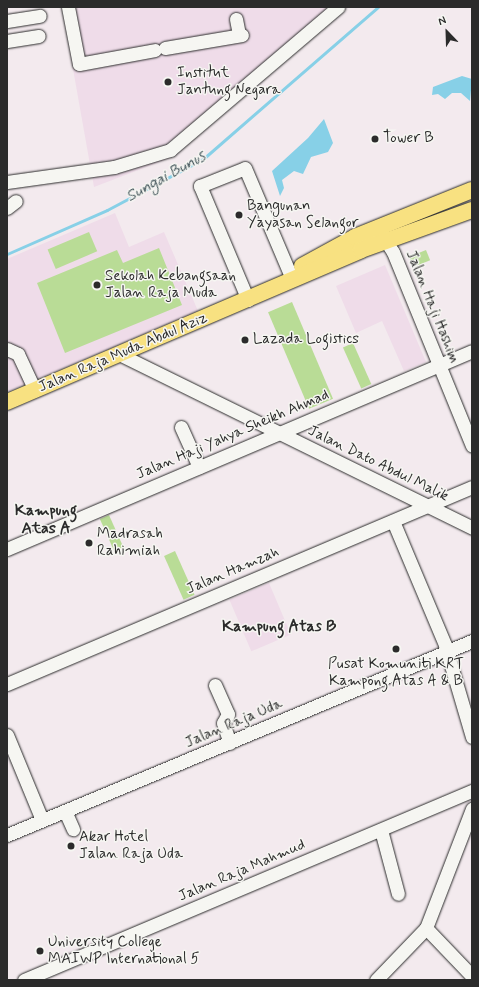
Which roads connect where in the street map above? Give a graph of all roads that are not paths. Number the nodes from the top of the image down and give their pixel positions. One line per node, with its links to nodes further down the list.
1 (338, 7): 8 (street)
2 (72, 15): 4 (street)
3 (40, 16): 5 (street)
4 (236, 19)
5 (7, 21)
6 (38, 36): 7 (street)
7 (7, 41)
8 (213, 114): 9 (street); 10 (street)
9 (200, 118)
10 (7, 182)
11 (472, 190): 13 (main road, Jalan Raja Muda Abdul Aziz)
12 (472, 210): 13 (main road, Jalan Raja Muda Abdul Aziz)
13 (387, 237): 14 (main road, Jalan Raja Muda Abdul Aziz); 19 (street, Jalan Haji Hashim)
14 (287, 280): 15 (main road, Jalan Raja Muda Abdul Aziz); 15 (street)
15 (248, 300): 18 (main road, Jalan Raja Muda Abdul Aziz)
16 (7, 349): 20 (street)
17 (472, 351): 19 (street, Jalan Haji Yahya Sheikh Ahmad)
18 (119, 354): 20 (main road, Jalan Raja Muda Abdul Aziz); 23 (street, Jalan Dato Abdul Malik)
19 (439, 365): 23 (street, Jalan Haji Yahya Sheikh Ahmad); 24 (street, Jalan Haji Hashim)
20 (35, 390): 21 (main road, Jalan Raja Muda Abdul Aziz)
21 (7, 402)
22 (181, 427): 25 (street)
23 (279, 433): 25 (street, Jalan Haji Yahya Sheikh Ahmad); 27 (street, Jalan Dato Abdul Malik)
24 (472, 446)
25 (199, 467): 30 (street, Jalan Haji Yahya Sheikh Ahmad)
26 (472, 487): 27 (street, Jalan Hamzah)
27 (427, 506): 28 (street, Jalan Hamzah); 29 (street, Jalan Dato Abdul Malik)
28 (393, 521): 32 (street); 33 (street, Jalan Hamzah)
29 (472, 528)
30 (7, 549)
31 (472, 641): 32 (street, Jalan Raja Uda)
32 (445, 653): 35 (street); 37 (street, Jalan Raja Uda)
33 (7, 684)
34 (215, 685): 37 (street)
35 (472, 737)
36 (8, 741): 41 (street)
37 (230, 743): 40 (street, Jalan Raja Uda)
38 (472, 791): 43 (street, Jalan Raja Mahmud)
39 (472, 809): 44 (street)
40 (65, 811): 41 (street, Jalan Raja Uda); 42 (street)
41 (42, 820): 45 (street, Jalan Raja Uda)
42 (73, 829)
43 (382, 830): 46 (street); 49 (street, Jalan Raja Mahmud)
44 (467, 834): 47 (street)
45 (7, 835)
46 (398, 894)
47 (426, 928): 48 (street); 50 (street)
48 (472, 976)
49 (24, 980)
50 (376, 980)

